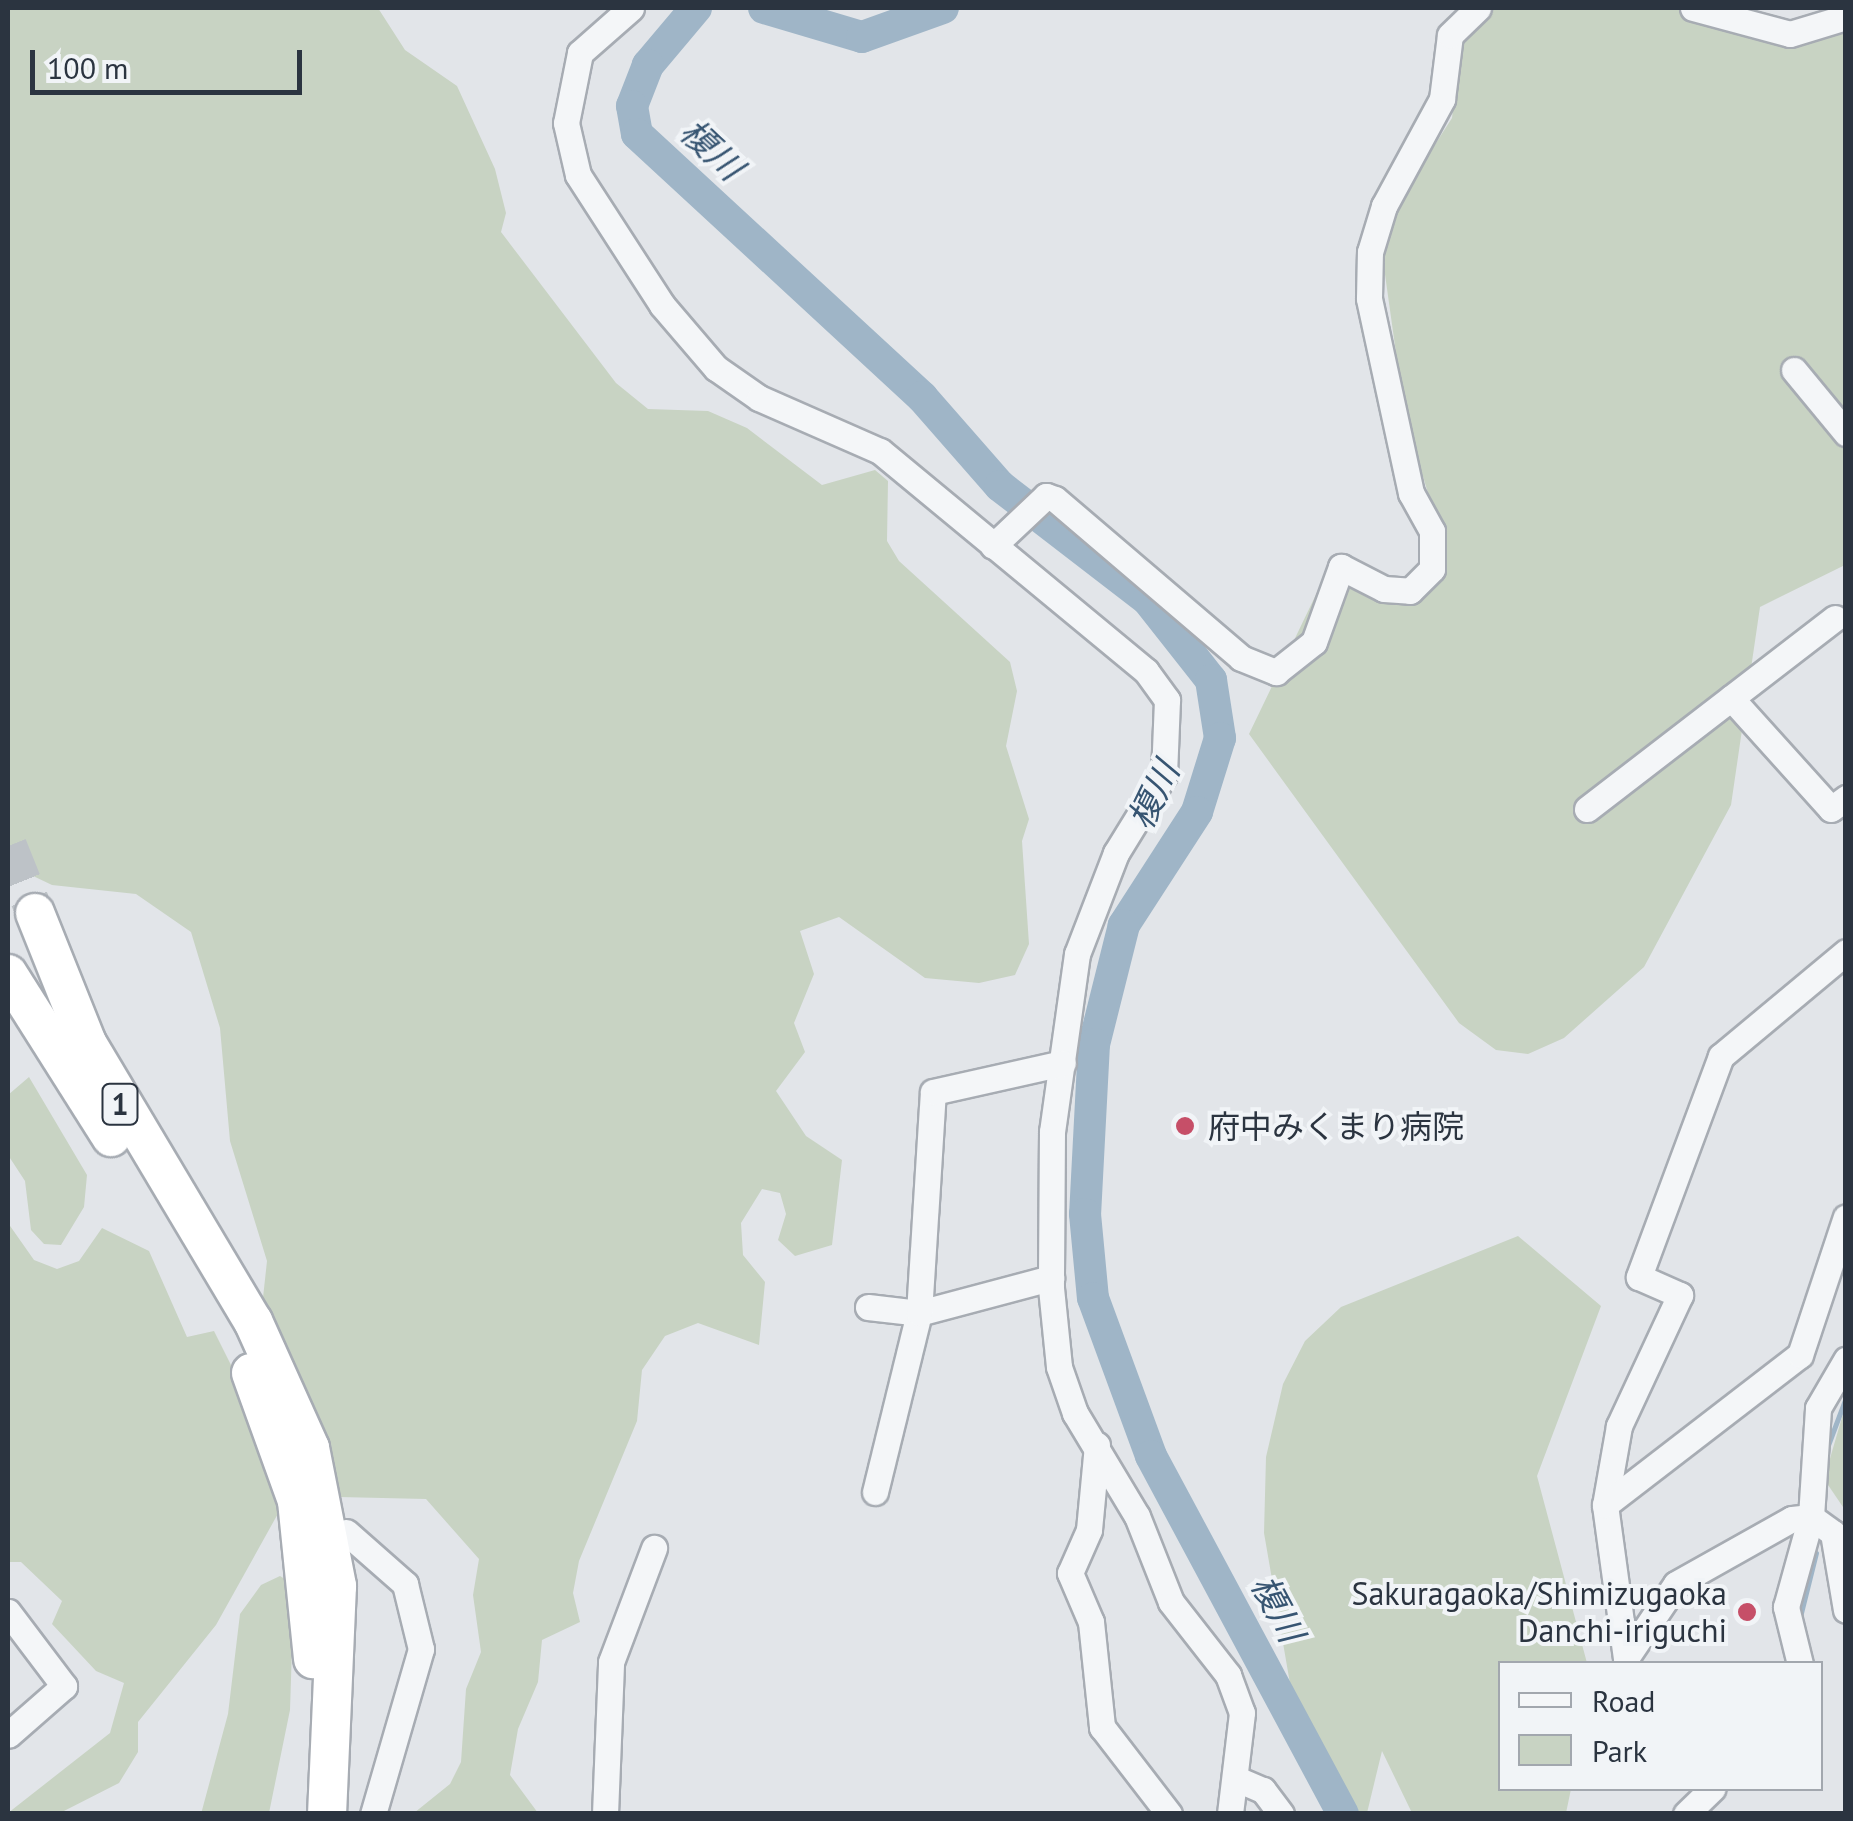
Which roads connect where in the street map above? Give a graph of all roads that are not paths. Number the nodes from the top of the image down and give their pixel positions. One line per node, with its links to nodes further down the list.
1 (631, 8): 7 (street)
2 (1478, 8): 7 (street)
3 (1693, 8): 4 (street)
4 (1846, 17)
5 (1794, 370): 6 (street)
6 (1846, 432)
7 (993, 546): 15 (street)
8 (1835, 618): 9 (street)
9 (1731, 698): 10 (street); 11 (street)
10 (1846, 798)
11 (1587, 809)
12 (35, 913): 19 (highway, 1)
13 (1846, 952): 25 (street)
14 (8, 974): 19 (highway, 1)
15 (1063, 1062): 18 (street); 21 (street)
16 (1846, 1217): 17 (street)
17 (1839, 1260): 25 (street)
18 (1051, 1278): 21 (street); 23 (street)
19 (221, 1289): 29 (highway, 1)
20 (868, 1307): 21 (street)
21 (919, 1313): 24 (street)
22 (1846, 1360): 26 (street)
23 (1097, 1445): 34 (street); 40 (street)
24 (875, 1492)
25 (1605, 1505): 26 (street)
26 (1811, 1517): 30 (street); 32 (street)
27 (346, 1532): 38 (street)
28 (654, 1548): 39 (street)
29 (324, 1591): 36 (highway, 1); 37 (highway, 1)
30 (1846, 1610)
31 (8, 1612): 33 (street)
32 (1799, 1661)
33 (8, 1735)
34 (1239, 1780): 41 (street); 42 (street)
35 (1710, 1791): 43 (street)
36 (302, 1814)
37 (327, 1814)
38 (373, 1814)
39 (605, 1814)
40 (1169, 1814)
41 (1230, 1814)
42 (1281, 1814)
43 (1686, 1814)

